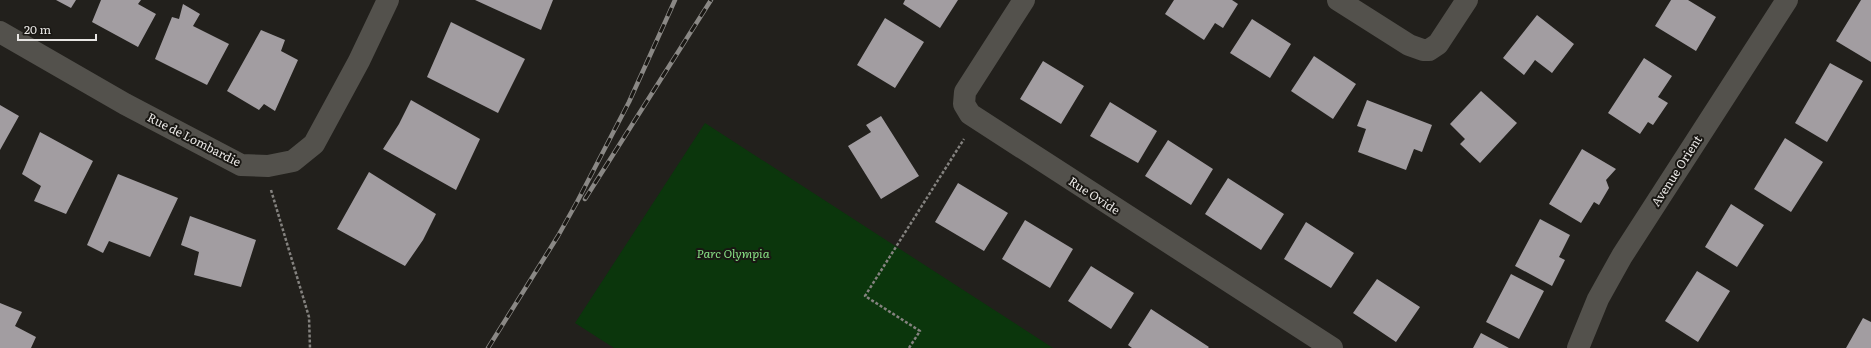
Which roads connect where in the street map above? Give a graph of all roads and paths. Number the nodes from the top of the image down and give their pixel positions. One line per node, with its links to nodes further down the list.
1 (388, 0): 6 (street, Rue de Lombardie)
2 (1024, 0): 11 (street, Rue Ovide)
3 (1338, 0): 4 (street)
4 (1468, 0)
5 (1787, 0): 12 (street, Avenue Orient)
6 (0, 32)
7 (966, 137): 10 (path)
8 (272, 195): 9 (path)
9 (310, 348)
10 (909, 348)
11 (1332, 348)
12 (1578, 348)

